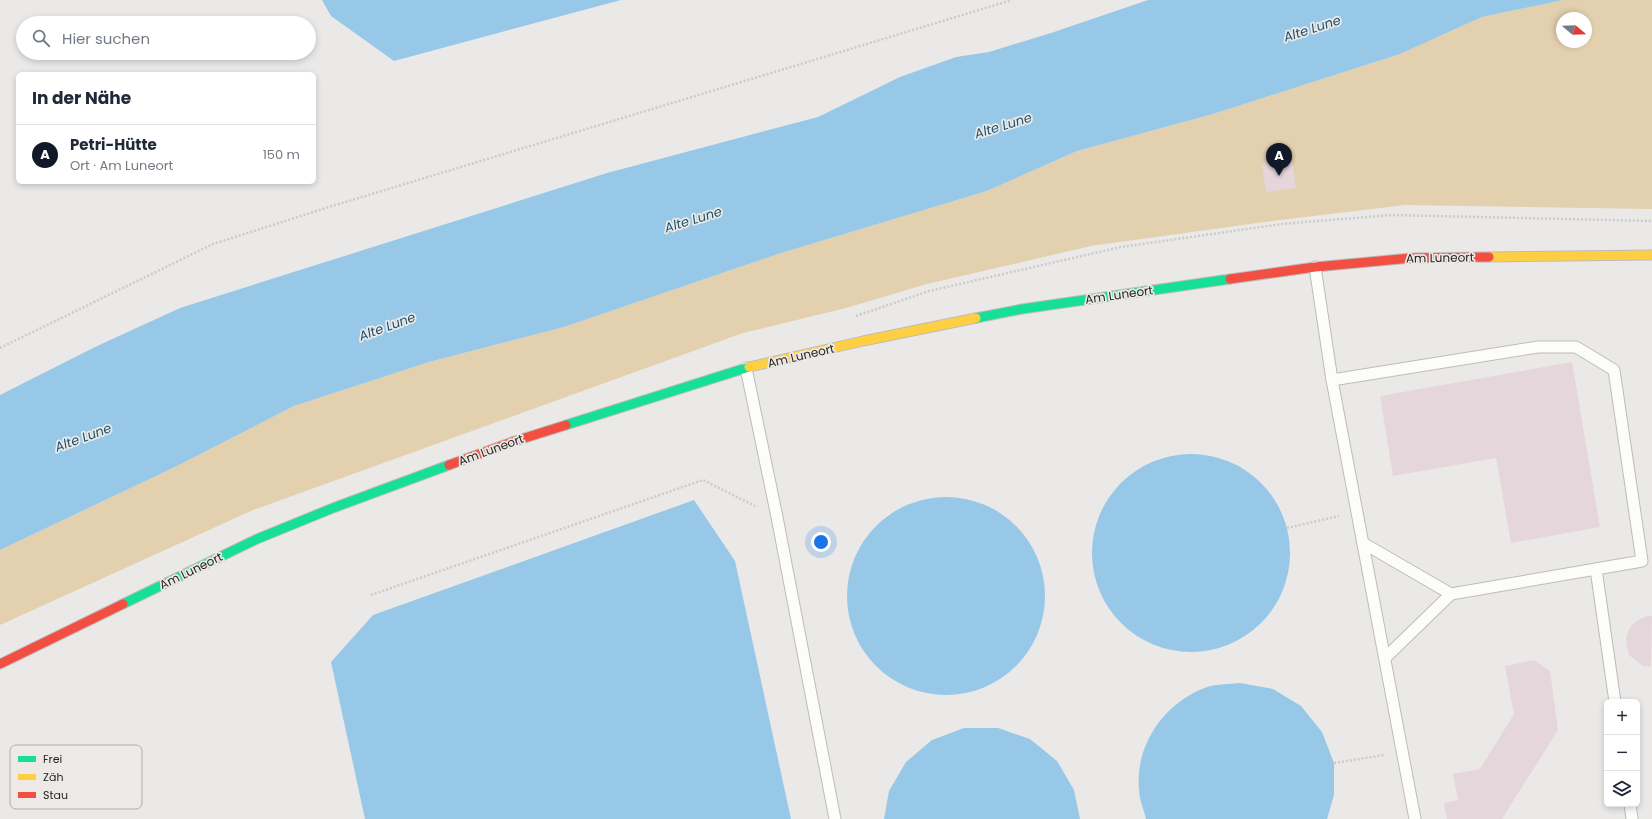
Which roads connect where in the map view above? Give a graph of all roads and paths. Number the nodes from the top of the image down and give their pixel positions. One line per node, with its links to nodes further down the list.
1 (1012, 0): 4 (path)
2 (1652, 255): 3 (street, Am Luneort)
3 (1315, 267): 5 (street, Am Luneort); 6 (lane)
4 (0, 348)
5 (746, 368): 8 (lane); 15 (street, Am Luneort)
6 (1332, 380): 7 (lane); 11 (lane)
7 (1357, 512): 9 (path); 10 (lane)
8 (777, 517): 13 (path); 20 (lane)
9 (1287, 528)
10 (1363, 544): 12 (lane); 14 (lane)
11 (1596, 568): 12 (lane); 16 (lane)
12 (1451, 594): 14 (lane)
13 (371, 595)
14 (1385, 658): 17 (lane)
15 (0, 664)
16 (1615, 699)
17 (1403, 752): 18 (path); 21 (lane)
18 (1334, 763)
19 (1630, 807): 22 (lane)
20 (835, 819)
21 (1415, 819)
22 (1632, 819)

